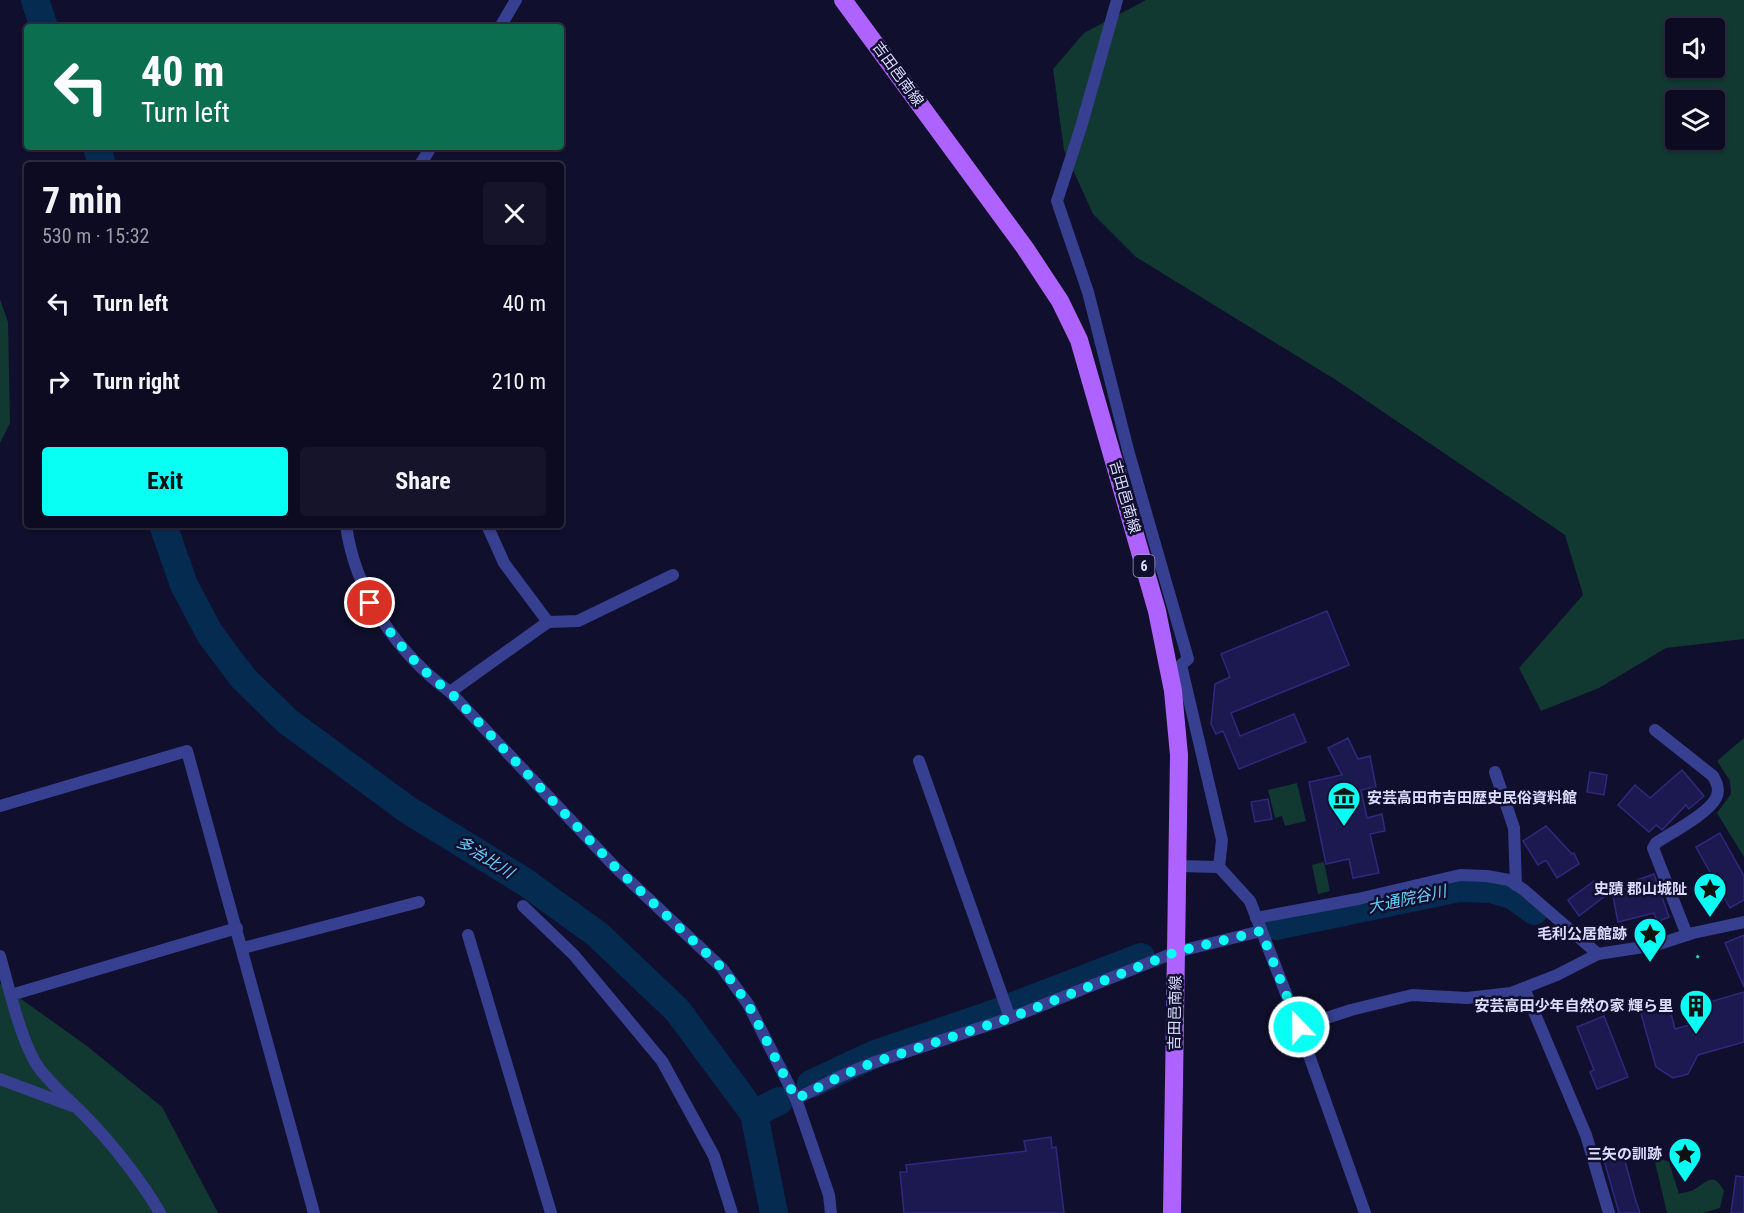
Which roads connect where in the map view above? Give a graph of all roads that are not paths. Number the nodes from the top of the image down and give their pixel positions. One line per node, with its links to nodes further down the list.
1 (516, 0): 4 (street)
2 (843, 0): 14 (main road, 吉田邑南線 / 6)
3 (1117, 0): 15 (street)
4 (502, 24)
5 (347, 528): 9 (street)
6 (489, 528): 8 (street)
7 (673, 575): 8 (street)
8 (548, 622): 9 (street)
9 (450, 692): 34 (street)
10 (1655, 730): 24 (street)
11 (919, 761): 31 (street)
12 (1495, 772): 16 (street)
13 (0, 806): 21 (street)
14 (1176, 866): 15 (street); 26 (main road, 吉田邑南線 / 6)
15 (1219, 867): 19 (street)
16 (1516, 885): 19 (street); 27 (street)
17 (419, 902): 25 (street)
18 (523, 906): 39 (street)
19 (1256, 918): 22 (street)
20 (1744, 922): 24 (street)
21 (237, 928): 25 (street); 30 (street)
22 (1261, 931): 26 (street); 32 (street)
23 (468, 935): 36 (street)
24 (1687, 935): 27 (street)
25 (243, 948): 38 (street)
26 (1176, 952): 31 (street); 41 (main road, 吉田邑南線 / 6)
27 (1598, 954): 29 (street)
28 (0, 956): 30 (street)
29 (1524, 988): 32 (street); 43 (street)
30 (11, 995): 35 (street)
31 (1010, 1018): 34 (street)
32 (1299, 1027): 42 (street)
33 (0, 1079): 35 (street)
34 (796, 1099): 40 (street)
35 (76, 1107): 37 (street)
36 (552, 1212)
37 (160, 1213)
38 (314, 1213)
39 (732, 1213)
40 (831, 1213)
41 (1172, 1213)
42 (1365, 1213)
43 (1609, 1213)

